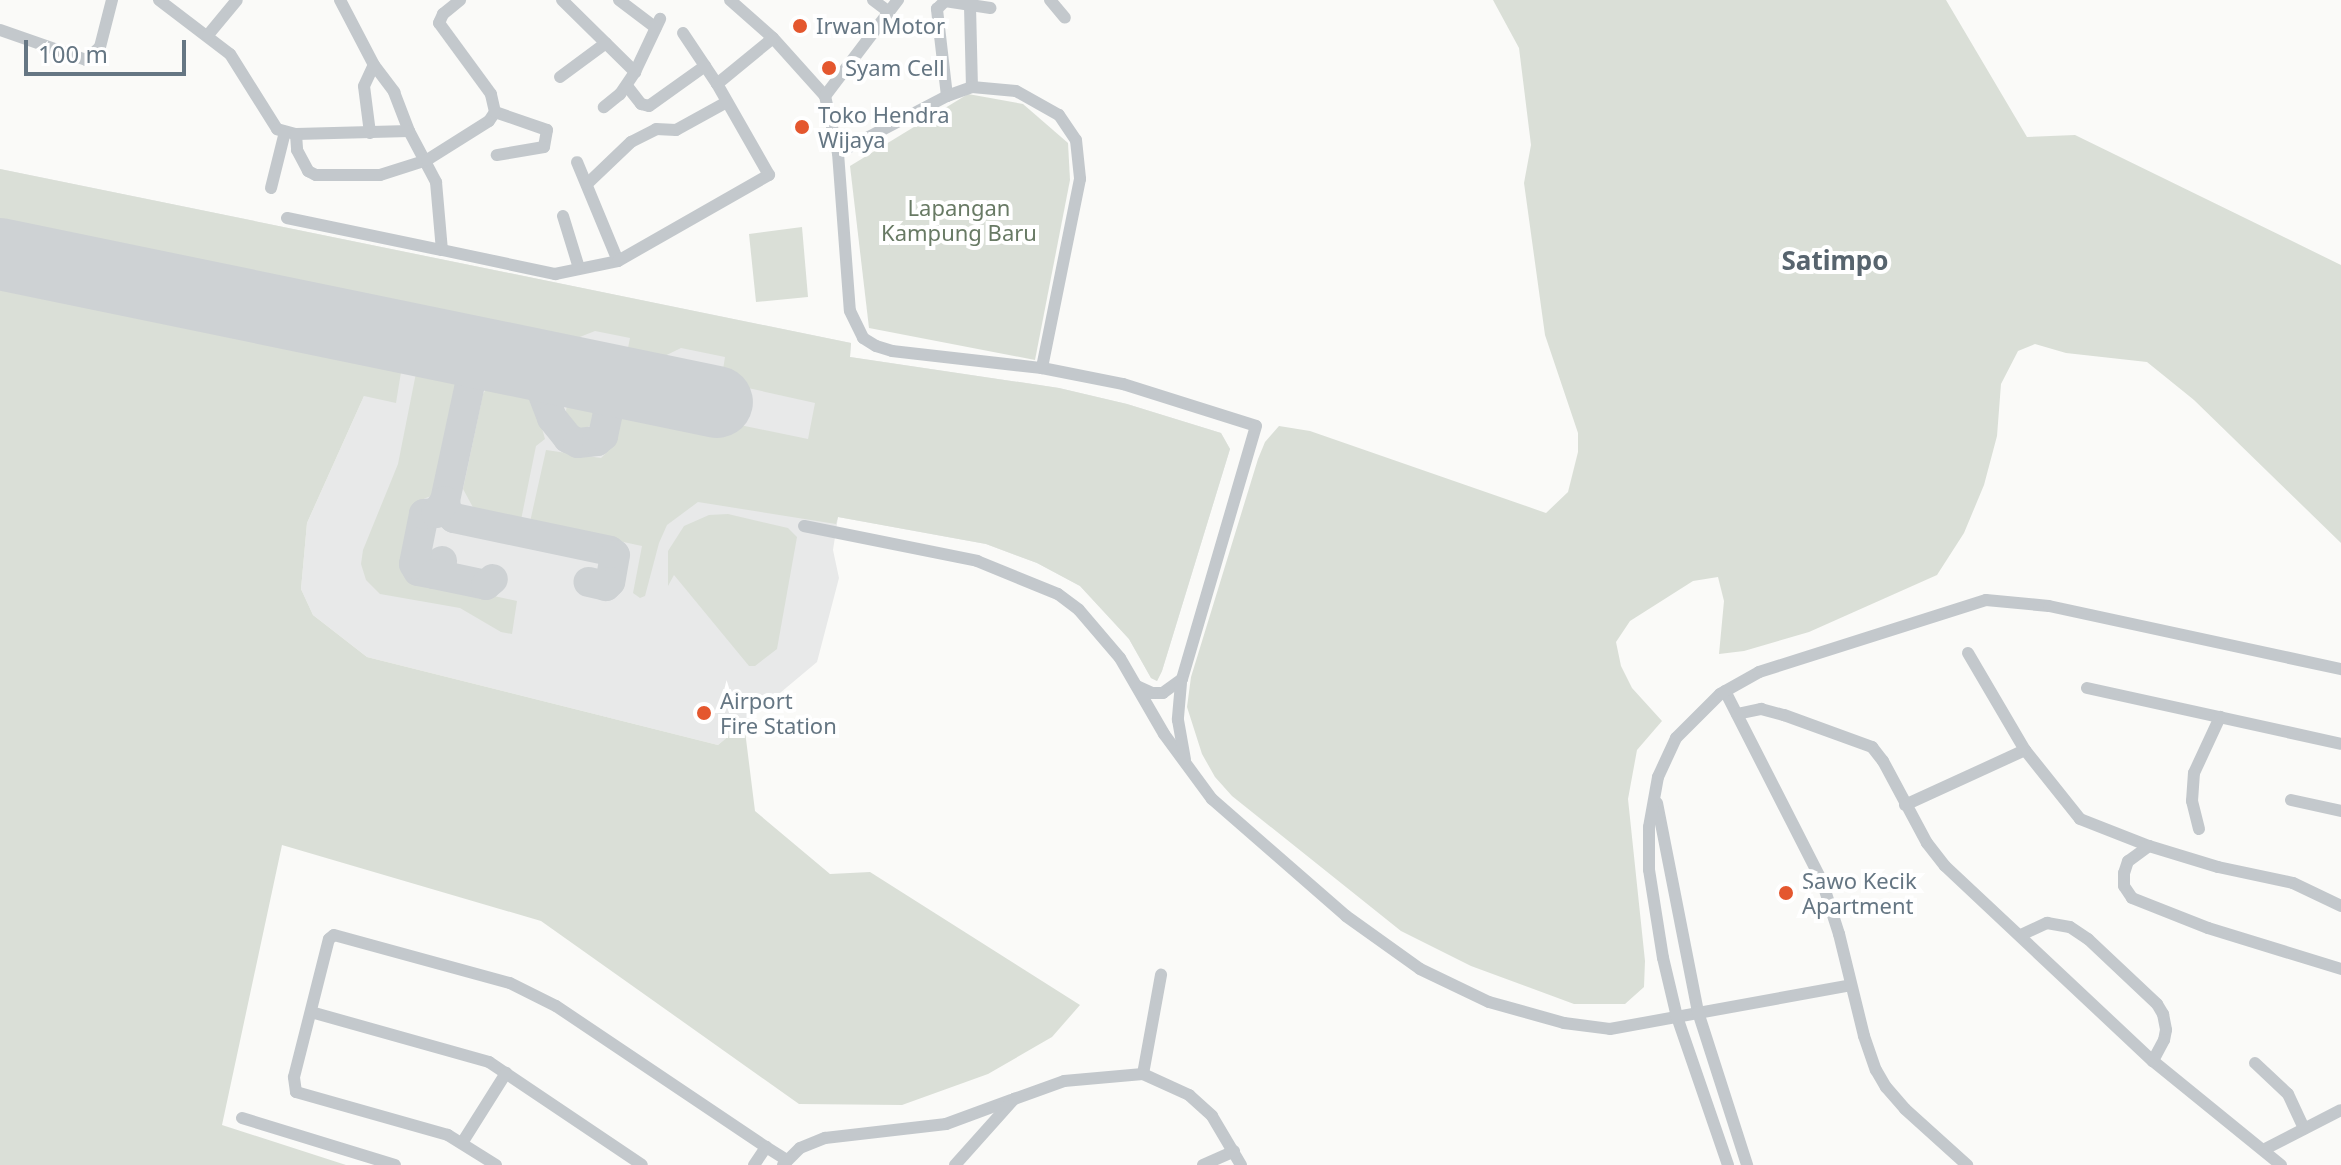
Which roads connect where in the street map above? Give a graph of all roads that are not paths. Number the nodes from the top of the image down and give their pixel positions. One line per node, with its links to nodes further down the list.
1 (112, 0): 16 (street)
2 (159, 0): 18 (street)
3 (237, 0): 18 (street)
4 (340, 0): 21 (street)
5 (460, 0): 33 (street)
6 (619, 0): 23 (street)
7 (730, 0): 19 (street)
8 (873, 0): 14 (street)
9 (898, 0): 14 (street)
10 (1050, 0): 15 (street)
11 (566, 1): 20 (street)
12 (970, 6): 13 (street); 27 (street); 29 (street)
13 (990, 8)
14 (889, 12): 28 (street)
15 (1065, 18)
16 (0, 30)
17 (683, 33): 22 (street)
18 (208, 35): 36 (street)
19 (773, 38): 25 (street); 28 (street)
20 (606, 43): 23 (street); 24 (street)
21 (374, 65): 34 (street); 37 (street)
22 (705, 66): 25 (street); 31 (street)
23 (635, 72): 26 (street)
24 (560, 77)
25 (717, 84): 30 (street)
26 (627, 86): 31 (street); 32 (street)
27 (972, 87): 29 (street); 49 (street)
28 (825, 96): 38 (street)
29 (947, 96): 38 (street)
30 (727, 102): 35 (street); 47 (street)
31 (647, 106): 35 (street)
32 (604, 107)
33 (495, 112): 39 (street); 40 (street)
34 (409, 131): 37 (street); 40 (street)
35 (651, 131): 42 (street)
36 (290, 133): 37 (street); 40 (street); 43 (street)
37 (370, 133)
38 (838, 153): 49 (street)
39 (497, 155)
40 (427, 160): 46 (street)
41 (577, 162): 42 (street)
42 (587, 184): 47 (street)
43 (271, 188)
44 (563, 216): 48 (street)
45 (287, 218): 46 (street)
46 (442, 250): 48 (street)
47 (618, 261): 48 (street)
48 (579, 268)
49 (1042, 368): 53 (street)
50 (804, 526): 54 (street)
51 (1968, 653): 60 (street)
52 (2341, 669): 56 (street)
53 (1182, 679): 54 (street); 61 (street)
54 (1137, 686): 61 (street)
55 (2087, 688): 58 (street)
56 (1725, 691): 57 (street); 62 (street)
57 (1737, 714): 64 (street); 72 (street)
58 (2220, 717): 59 (street); 66 (street)
59 (2341, 744)
60 (2025, 750): 64 (street); 67 (street)
61 (1186, 766): 75 (street)
62 (1656, 796): 74 (street); 75 (street)
63 (2291, 800): 65 (street)
64 (1905, 805): 69 (street)
65 (2341, 811)
66 (2199, 829)
67 (2149, 846): 68 (street); 70 (street)
68 (2341, 906)
69 (2021, 935): 76 (street); 76 (street)
70 (2341, 969)
71 (1161, 975): 79 (street)
72 (1851, 985): 74 (street); 100 (street)
73 (311, 1012): 78 (street); 86 (street); 87 (street)
74 (1698, 1012): 75 (street); 99 (street)
75 (1677, 1017): 98 (street)
76 (2153, 1061): 88 (street)
77 (2255, 1063): 84 (street)
78 (506, 1073): 86 (street); 93 (street)
79 (1143, 1074): 80 (street); 89 (street)
80 (1014, 1099): 83 (street); 85 (street)
81 (2341, 1110): 84 (street)
82 (242, 1118): 91 (street)
83 (969, 1118): 85 (street); 90 (street)
84 (2304, 1128): 88 (street)
85 (984, 1132): 95 (street)
86 (462, 1143): 92 (street)
87 (766, 1147): 90 (street); 94 (street)
88 (2265, 1149): 101 (street)
89 (1234, 1151): 96 (street); 97 (street)
90 (785, 1162)
91 (395, 1165)
92 (496, 1165)
93 (642, 1165)
94 (754, 1165)
95 (955, 1165)
96 (1203, 1165)
97 (1241, 1165)
98 (1728, 1165)
99 (1747, 1165)
100 (1967, 1165)
101 (2281, 1165)

